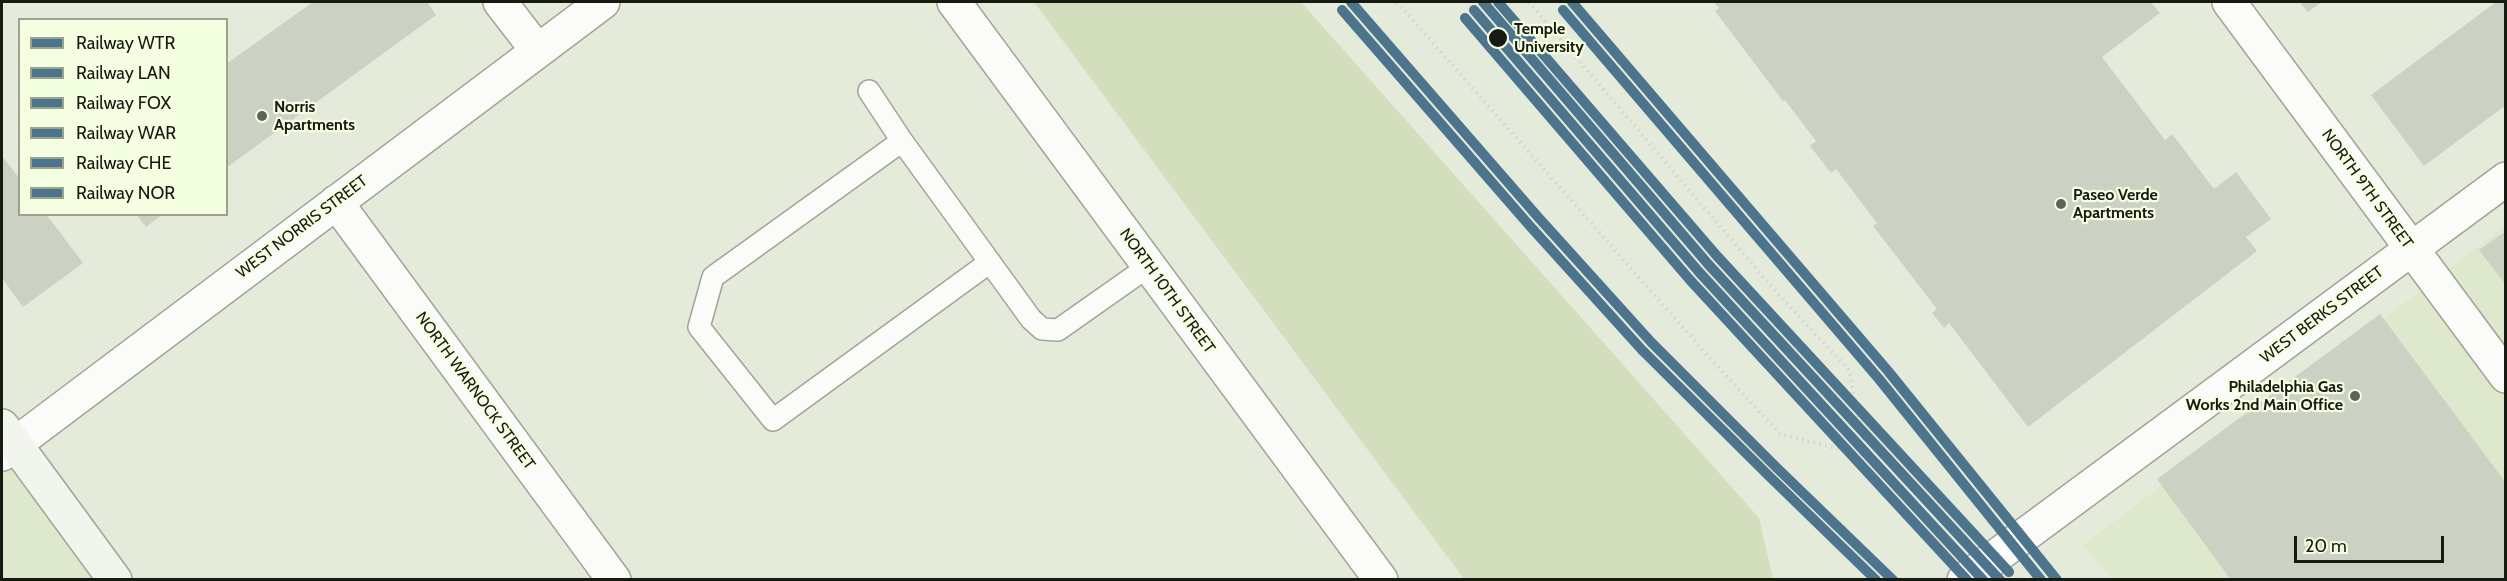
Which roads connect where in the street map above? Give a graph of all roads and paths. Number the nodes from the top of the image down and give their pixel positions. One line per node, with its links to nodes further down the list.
1 (500, 2): 7 (street)
2 (603, 2): 7 (street, WEST NORRIS STREET)
3 (954, 2): 14 (street, NORTH 10TH STREET)
4 (1396, 2): 17 (path)
5 (1529, 2): 17 (path)
6 (2229, 2): 12 (street, NORTH 9TH STREET)
7 (537, 50): 11 (street, WEST NORRIS STREET)
8 (869, 91): 9 (lane)
9 (902, 141): 13 (lane); 13 (lane)
10 (2505, 179): 12 (street, WEST BERKS STREET)
11 (336, 202): 16 (street, WEST NORRIS STREET); 20 (street, NORTH WARNOCK STREET)
12 (2411, 249): 15 (street, NORTH 9TH STREET); 18 (street, WEST BERKS STREET)
13 (990, 262): 14 (lane)
14 (1149, 266): 21 (street, NORTH 10TH STREET)
15 (2505, 376)
16 (6, 441): 19 (main road)
17 (1866, 456): 18 (path)
18 (1969, 576)
19 (115, 579)
20 (614, 579)
21 (1381, 579)

